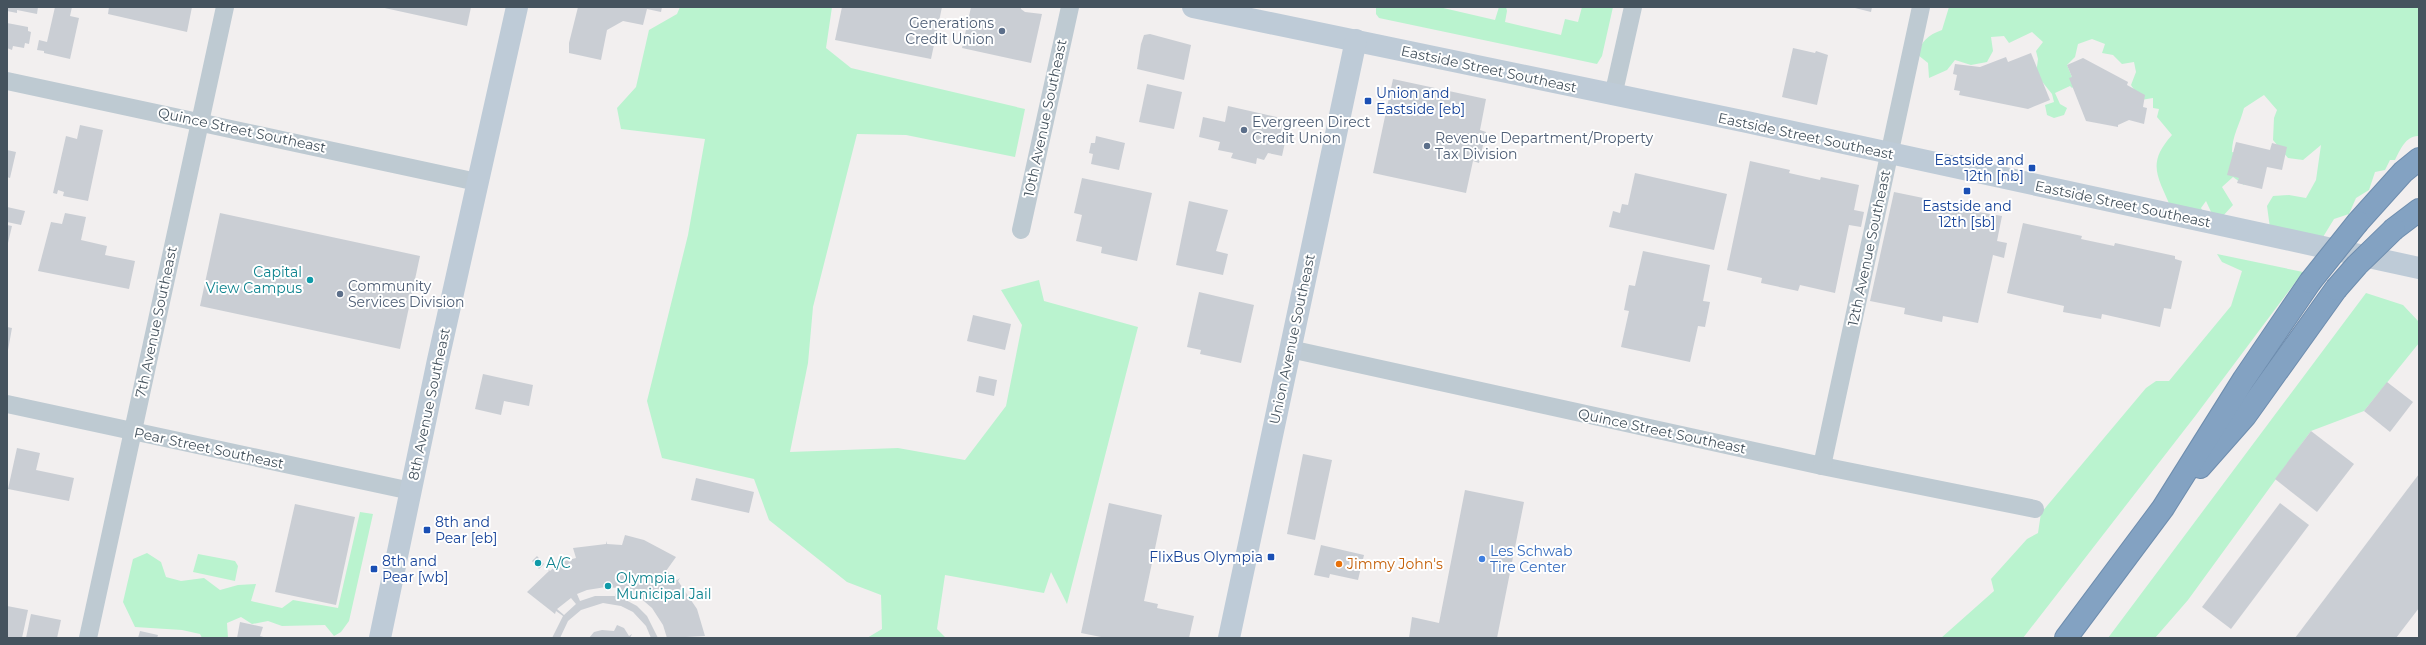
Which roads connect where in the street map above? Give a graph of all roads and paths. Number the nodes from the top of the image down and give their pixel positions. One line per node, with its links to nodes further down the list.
1 (224, 7): 10 (street, 7th Avenue Southeast)
2 (517, 7): 13 (street, 8th Avenue Southeast)
3 (1070, 7): 15 (street, 10th Avenue Southeast)
4 (1193, 7): 7 (street, Eastside Street Southeast)
5 (1633, 7): 9 (street)
6 (1921, 7): 11 (street, 12th Avenue Southeast)
7 (1356, 40): 9 (street, Eastside Street Southeast); 17 (street, Union Avenue Southeast)
8 (7, 81): 10 (street, Quince Street Southeast)
9 (1613, 96): 11 (street, Eastside Street Southeast)
10 (200, 121): 13 (street, Quince Street Southeast); 19 (street, 7th Avenue Southeast)
11 (1889, 153): 16 (street, Eastside Street Southeast); 20 (street, 12th Avenue Southeast)
12 (2419, 159): 22 (highway, bridge)
13 (477, 182): 21 (street, 8th Avenue Southeast)
14 (2419, 210): 22 (highway, bridge)
15 (1020, 230)
16 (2419, 268)
17 (1290, 349): 20 (street, Quince Street Southeast); 26 (street, Union Avenue Southeast)
18 (7, 404): 19 (street, Pear Street Southeast)
19 (132, 431): 21 (street, Pear Street Southeast); 24 (street, 7th Avenue Southeast)
20 (1822, 466): 23 (street, Quince Street Southeast)
21 (411, 491): 25 (street, 8th Avenue Southeast)
22 (2163, 508): 27 (highway)
23 (2035, 509)
24 (88, 638)
25 (380, 638)
26 (1229, 638)
27 (2066, 638)

